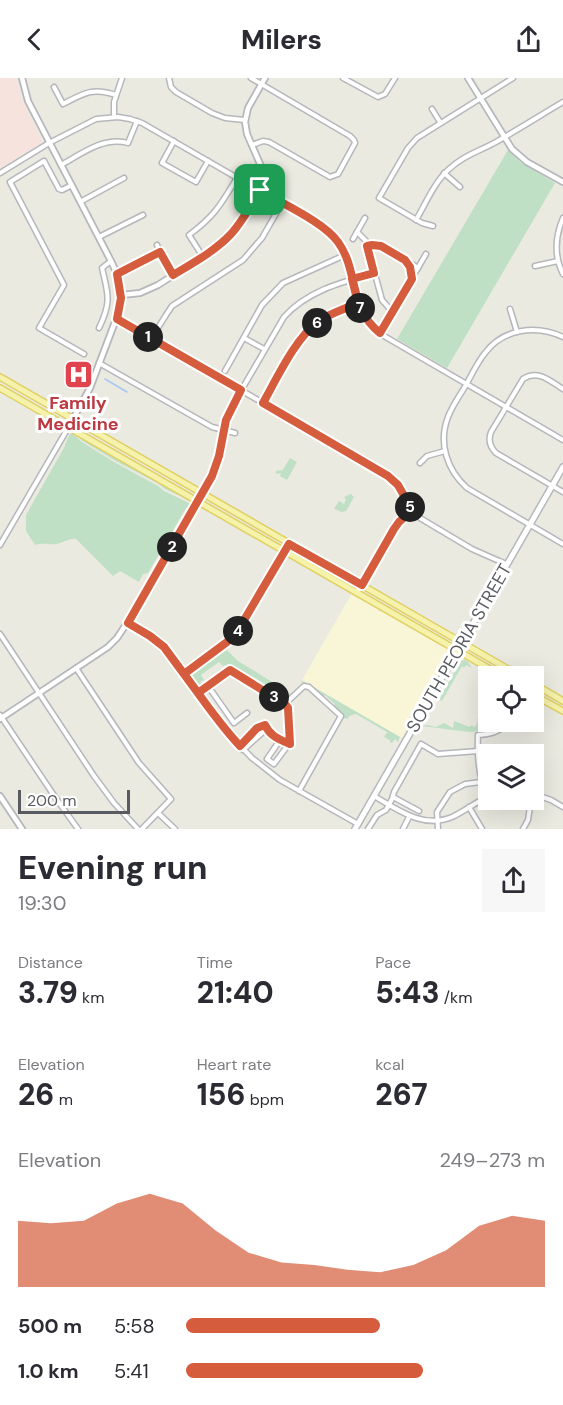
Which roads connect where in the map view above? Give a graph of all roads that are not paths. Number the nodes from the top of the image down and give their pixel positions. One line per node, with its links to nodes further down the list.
1 (22, 78): 22 (street)
2 (122, 78): 12 (street)
3 (169, 78): 17 (street)
4 (251, 78): 10 (street)
5 (265, 78): 10 (street)
6 (343, 78): 9 (street)
7 (468, 78): 13 (street)
8 (513, 78): 13 (street)
9 (394, 80)
10 (262, 84): 17 (street); 23 (street)
11 (54, 87): 12 (street)
12 (116, 95): 16 (street)
13 (480, 98): 19 (street); 20 (street)
14 (563, 102): 20 (street)
15 (432, 109): 19 (street)
16 (114, 117): 18 (street); 22 (street)
17 (245, 120): 23 (street)
18 (137, 121): 21 (street); 25 (street)
19 (440, 122): 39 (street)
20 (504, 137): 27 (street); 30 (street)
21 (174, 141): 24 (street); 24 (street)
22 (50, 143): 25 (street); 26 (street)
23 (252, 145): 33 (street)
24 (208, 161): 29 (street)
25 (61, 165): 31 (street)
26 (0, 173)
27 (444, 173): 32 (street); 39 (street)
28 (124, 178): 34 (street)
29 (237, 178): 33 (street); 49 (street)
30 (563, 182)
31 (72, 185): 34 (street); 73 (street)
32 (460, 187)
33 (260, 190): 35 (street); 49 (street)
34 (81, 202): 42 (street)
35 (282, 203): 48 (street); 71 (street)
36 (143, 215): 42 (street)
37 (365, 218): 41 (street)
38 (563, 218): 52 (street)
39 (416, 220): 40 (street)
40 (433, 226)
41 (357, 232): 43 (street); 45 (street)
42 (99, 237): 51 (street)
43 (353, 240)
44 (157, 245): 46 (street)
45 (367, 246): 50 (street); 55 (street)
46 (160, 252): 56 (street); 58 (street)
47 (426, 254): 54 (street)
48 (345, 255): 59 (street); 70 (street)
49 (203, 256): 58 (street)
50 (405, 260): 54 (street); 60 (street)
51 (111, 261): 56 (street); 66 (street)
52 (558, 261): 53 (street); 57 (street)
53 (535, 266)
54 (418, 268): 60 (street)
55 (374, 273): 59 (street); 64 (street)
56 (117, 274): 61 (street)
57 (563, 274)
58 (173, 275): 61 (street)
59 (352, 279): 62 (street); 72 (street)
60 (412, 279): 64 (street)
61 (121, 295): 65 (street)
62 (358, 303): 68 (street); 81 (street)
63 (510, 309): 67 (street)
64 (393, 311): 68 (street)
65 (117, 319): 71 (street); 74 (street)
66 (99, 328)
67 (517, 332): 69 (street); 77 (street)
68 (380, 333): 77 (street)
69 (563, 337)
70 (244, 338): 72 (street); 75 (street)
71 (151, 339): 80 (street)
72 (264, 349): 80 (street)
73 (84, 354)
74 (99, 363): 83 (street); 85 (street)
75 (225, 371)
76 (0, 377): 83 (main road)
77 (466, 384): 82 (street); 88 (street)
78 (0, 388): 84 (main road)
79 (563, 389): 82 (street)
80 (241, 390): 81 (street); 85 (street)
81 (263, 403): 95 (street)
82 (506, 406): 87 (street); 91 (street)
83 (73, 420): 84 (street); 93 (main road)
84 (68, 428): 94 (main road); 99 (street)
85 (224, 430): 86 (street); 93 (street)
86 (235, 433)
87 (563, 440)
88 (445, 451): 89 (street); 96 (street)
89 (420, 463)
90 (563, 467): 91 (main road, SOUTH PEORIA STREET)
91 (552, 486): 92 (street); 96 (main road, SOUTH PEORIA STREET)
92 (563, 492)
93 (202, 494): 94 (street); 97 (main road)
94 (198, 502): 100 (main road); 104 (street)
95 (412, 510): 101 (street); 102 (street)
96 (529, 525): 98 (street); 101 (main road, SOUTH PEORIA STREET)
97 (289, 544): 100 (street); 102 (main road)
98 (563, 544)
99 (0, 545)
100 (285, 552): 103 (main road); 111 (street)
101 (506, 564): 106 (main road, SOUTH PEORIA STREET)
102 (362, 585): 103 (street); 106 (main road)
103 (357, 594): 107 (main road)
104 (128, 623): 110 (street); 111 (street)
105 (0, 634): 114 (street)
106 (462, 643): 107 (main road, SOUTH PEORIA STREET); 109 (main road)
107 (457, 651): 108 (main road); 132 (main road, SOUTH PEORIA STREET)
108 (484, 666)
109 (502, 666)
110 (76, 668): 114 (street); 141 (street)
111 (184, 674): 115 (street)
112 (208, 686): 115 (street); 119 (street); 121 (street)
113 (544, 690): 118 (main road)
114 (39, 693): 122 (street); 147 (street)
115 (198, 693): 127 (street)
116 (544, 693): 118 (main road)
117 (544, 701): 120 (main road)
118 (563, 701)
119 (285, 704): 125 (street); 130 (street)
120 (563, 711)
121 (247, 713)
122 (1, 717): 146 (street)
123 (497, 732): 126 (street)
124 (280, 740): 125 (street); 125 (street); 127 (street)
125 (290, 744)
126 (478, 744)
127 (241, 748): 130 (street)
128 (478, 751): 133 (street)
129 (478, 782): 143 (street)
130 (299, 791): 144 (street)
131 (0, 796): 145 (street)
132 (374, 796): 136 (street); 144 (main road, SOUTH PEORIA STREET)
133 (393, 797): 136 (street); 140 (street)
134 (544, 798): 138 (street)
135 (478, 802): 137 (street)
136 (389, 805): 142 (street); 149 (street)
137 (469, 807): 143 (street); 152 (street)
138 (563, 807)
139 (530, 810): 153 (street)
140 (419, 811)
141 (158, 813): 147 (street); 148 (street)
142 (410, 817): 143 (street); 150 (street)
143 (438, 821): 151 (street)
144 (356, 827)
145 (22, 829)
146 (78, 829)
147 (140, 829)
148 (175, 829)
149 (368, 829)
150 (403, 829)
151 (438, 829)
152 (482, 829)
153 (523, 829)

